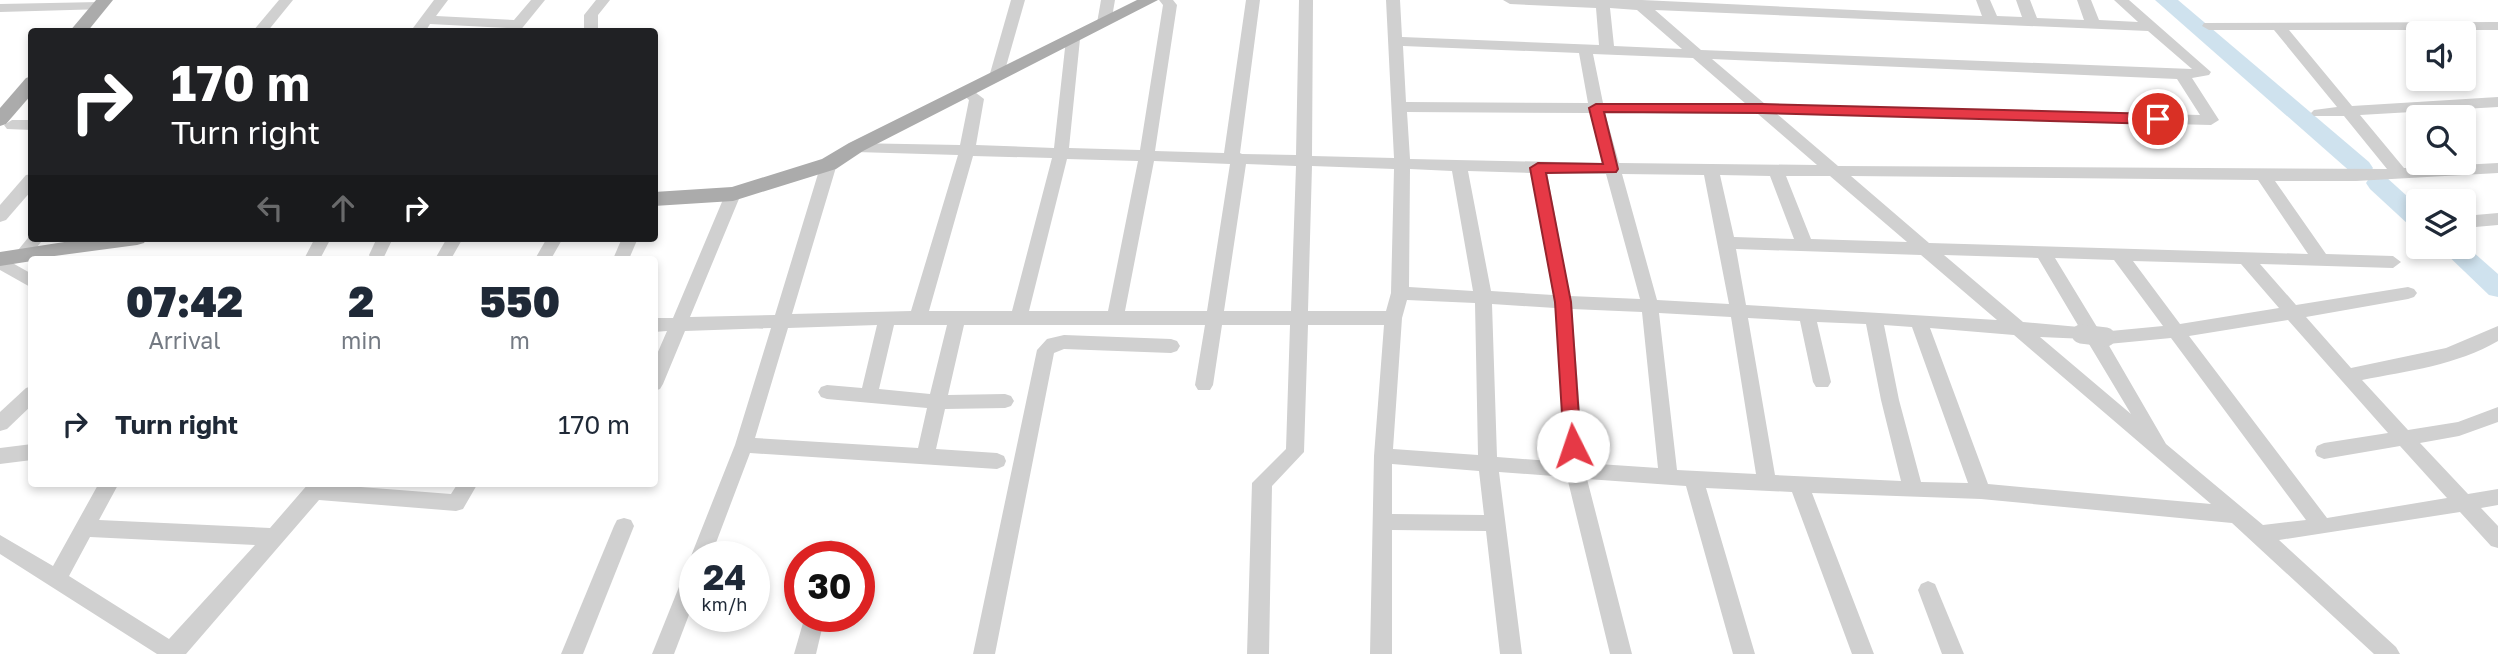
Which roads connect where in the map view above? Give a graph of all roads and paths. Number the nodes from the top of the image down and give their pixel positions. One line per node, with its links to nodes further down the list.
1 (122, 0): 37 (main road)
2 (286, 0): 38 (street)
3 (441, 0): 31 (street)
4 (538, 0): 39 (street)
5 (603, 0): 40 (street)
6 (1018, 0): 47 (street)
7 (1108, 0): 29 (street)
8 (1150, 0): 29 (main road)
9 (1166, 0): 62 (street)
10 (1252, 0): 63 (street)
11 (1306, 0): 64 (street)
12 (1393, 0): 42 (street)
13 (1510, 0): 22 (street)
14 (1929, 0): 26 (street)
15 (1983, 0): 27 (street)
16 (2023, 0): 28 (street)
17 (2084, 0): 30 (street)
18 (2121, 0): 35 (street)
19 (103, 3): 25 (street); 36 (main road)
20 (1637, 3): 21 (street); 22 (street); 45 (street)
21 (1691, 3): 23 (street)
22 (1603, 5): 44 (street)
23 (1814, 6): 24 (street)
24 (1872, 7): 26 (street)
25 (0, 8)
26 (1934, 16): 27 (street)
27 (1991, 19): 28 (street)
28 (2031, 21): 30 (street)
29 (1104, 23): 41 (main road)
30 (2093, 24): 35 (street)
31 (421, 26): 39 (street)
32 (2209, 26): 33 (street)
33 (2277, 26): 34 (street); 55 (street)
34 (2498, 26)
35 (2154, 27): 46 (street)
36 (81, 28)
37 (98, 28)
38 (262, 28)
39 (514, 28)
40 (591, 28)
41 (1073, 39): 47 (main road); 61 (street)
42 (1395, 41): 43 (street); 52 (street)
43 (1585, 49): 44 (street); 53 (street)
44 (1606, 50): 45 (street)
45 (1694, 53): 46 (street); 54 (street)
46 (2182, 75): 54 (street)
47 (996, 77): 49 (main road)
48 (28, 87): 57 (main road)
49 (967, 91): 59 (main road); 60 (street)
50 (2498, 102): 55 (street)
51 (28, 106): 57 (main road)
52 (1399, 107): 53 (street); 65 (street)
53 (1596, 108): 54 (street); 70 (street)
54 (1762, 109): 73 (street)
55 (2348, 111): 56 (street); 74 (street)
56 (2319, 113)
57 (4, 120): 58 (street)
58 (28, 124)
59 (856, 147): 60 (street); 66 (main road)
60 (967, 150): 61 (street); 106 (street)
61 (1061, 153): 62 (street); 108 (street)
62 (1147, 155): 63 (street); 109 (street)
63 (1235, 158): 64 (street); 110 (street)
64 (1304, 160): 65 (street); 111 (street)
65 (1402, 163): 67 (street); 97 (street)
66 (829, 164): 77 (main road); 115 (street)
67 (1459, 166): 68 (street); 99 (street)
68 (1538, 168): 70 (street); 100 (street)
69 (2498, 168): 74 (street)
70 (1611, 169): 71 (street); 101 (street)
71 (1711, 170): 72 (street); 85 (street)
72 (1776, 171): 73 (street); 86 (street)
73 (1838, 172): 75 (street); 87 (street)
74 (2400, 174): 75 (street)
75 (2263, 176): 92 (street)
76 (28, 184): 79 (street)
77 (733, 194): 78 (main road); 117 (street)
78 (658, 199)
79 (0, 216)
80 (2497, 220): 81 (street)
81 (2476, 221)
82 (32, 242): 88 (street)
83 (86, 242): 88 (main road)
84 (383, 242): 90 (street)
85 (1727, 243): 86 (street); 102 (street)
86 (1805, 246): 87 (street)
87 (1926, 249): 89 (street); 118 (street)
88 (22, 254): 94 (main road)
89 (2044, 254): 91 (street); 137 (street)
90 (377, 255)
91 (2121, 257): 93 (street); 119 (street)
92 (2321, 259): 93 (street); 95 (street)
93 (2248, 260): 103 (street)
94 (0, 261): 96 (street)
95 (2393, 262)
96 (28, 279)
97 (1400, 293): 99 (street); 112 (street)
98 (2408, 293): 103 (street)
99 (1483, 297): 100 (street); 142 (street)
100 (1563, 302): 101 (street); 143 (street)
101 (1650, 306): 102 (street); 144 (street)
102 (1737, 311): 104 (street); 146 (street)
103 (2292, 313): 119 (street); 123 (street)
104 (1807, 315): 113 (street); 124 (street)
105 (887, 318): 106 (street); 115 (street); 127 (street)
106 (918, 318): 107 (street)
107 (957, 318): 108 (street); 130 (street)
108 (1019, 318): 109 (street)
109 (1115, 318): 110 (street)
110 (1212, 318): 111 (street); 125 (street)
111 (1299, 318): 112 (street); 177 (street)
112 (1394, 318): 139 (street)
113 (1874, 319): 114 (street); 152 (street)
114 (1919, 321): 118 (street); 153 (street)
115 (781, 322): 117 (street); 134 (street)
116 (658, 325): 117 (street)
117 (678, 325): 122 (street)
118 (2016, 328): 119 (street, bridge); 137 (street)
119 (2175, 331): 161 (street)
120 (2498, 333): 123 (street)
121 (1171, 346): 176 (street)
122 (658, 374)
123 (2347, 376): 133 (street)
124 (1822, 382)
125 (1204, 385)
126 (827, 392): 127 (street)
127 (869, 395): 130 (street)
128 (28, 397): 132 (street)
129 (1005, 401): 130 (street)
130 (939, 402): 140 (street)
131 (2498, 414): 133 (street)
132 (0, 424)
133 (2405, 438): 135 (street); 156 (street)
134 (744, 445): 140 (street); 166 (street)
135 (2324, 451)
136 (28, 452): 138 (street)
137 (2166, 455): 157 (street)
138 (0, 456)
139 (1382, 456): 142 (street); 158 (street)
140 (925, 457): 141 (street)
141 (997, 461)
142 (1488, 464): 143 (street); 159 (street)
143 (1575, 470): 144 (street); 180 (street)
144 (1668, 477): 145 (street)
145 (1694, 480): 146 (street); 181 (street)
146 (1766, 483): 147 (street)
147 (1799, 484): 152 (street); 182 (street)
148 (107, 487): 162 (street)
149 (412, 487): 155 (street)
150 (466, 487): 155 (street)
151 (317, 488): 155 (street); 164 (street)
152 (1913, 490): 153 (street)
153 (1981, 491): 157 (street)
154 (2498, 497): 156 (street)
155 (404, 500)
156 (2465, 504): 161 (street); 165 (street)
157 (2236, 515): 163 (street)
158 (1382, 522): 159 (street); 178 (street)
159 (1496, 523): 179 (street)
160 (624, 526): 173 (street)
161 (2322, 527): 163 (street)
162 (86, 528): 164 (street); 168 (street)
163 (2259, 534): 184 (street)
164 (273, 537): 172 (street)
165 (2498, 540)
166 (707, 541)
167 (0, 544): 168 (street)
168 (57, 580): 172 (street)
169 (1928, 590): 183 (street)
170 (679, 613): 174 (street)
171 (811, 632): 175 (street)
172 (174, 653)
173 (572, 654)
174 (663, 654)
175 (805, 654)
176 (984, 654)
177 (1258, 654)
178 (1381, 654)
179 (1511, 654)
180 (1621, 654)
181 (1744, 654)
182 (1863, 654)
183 (1953, 654)
184 (2389, 654)

